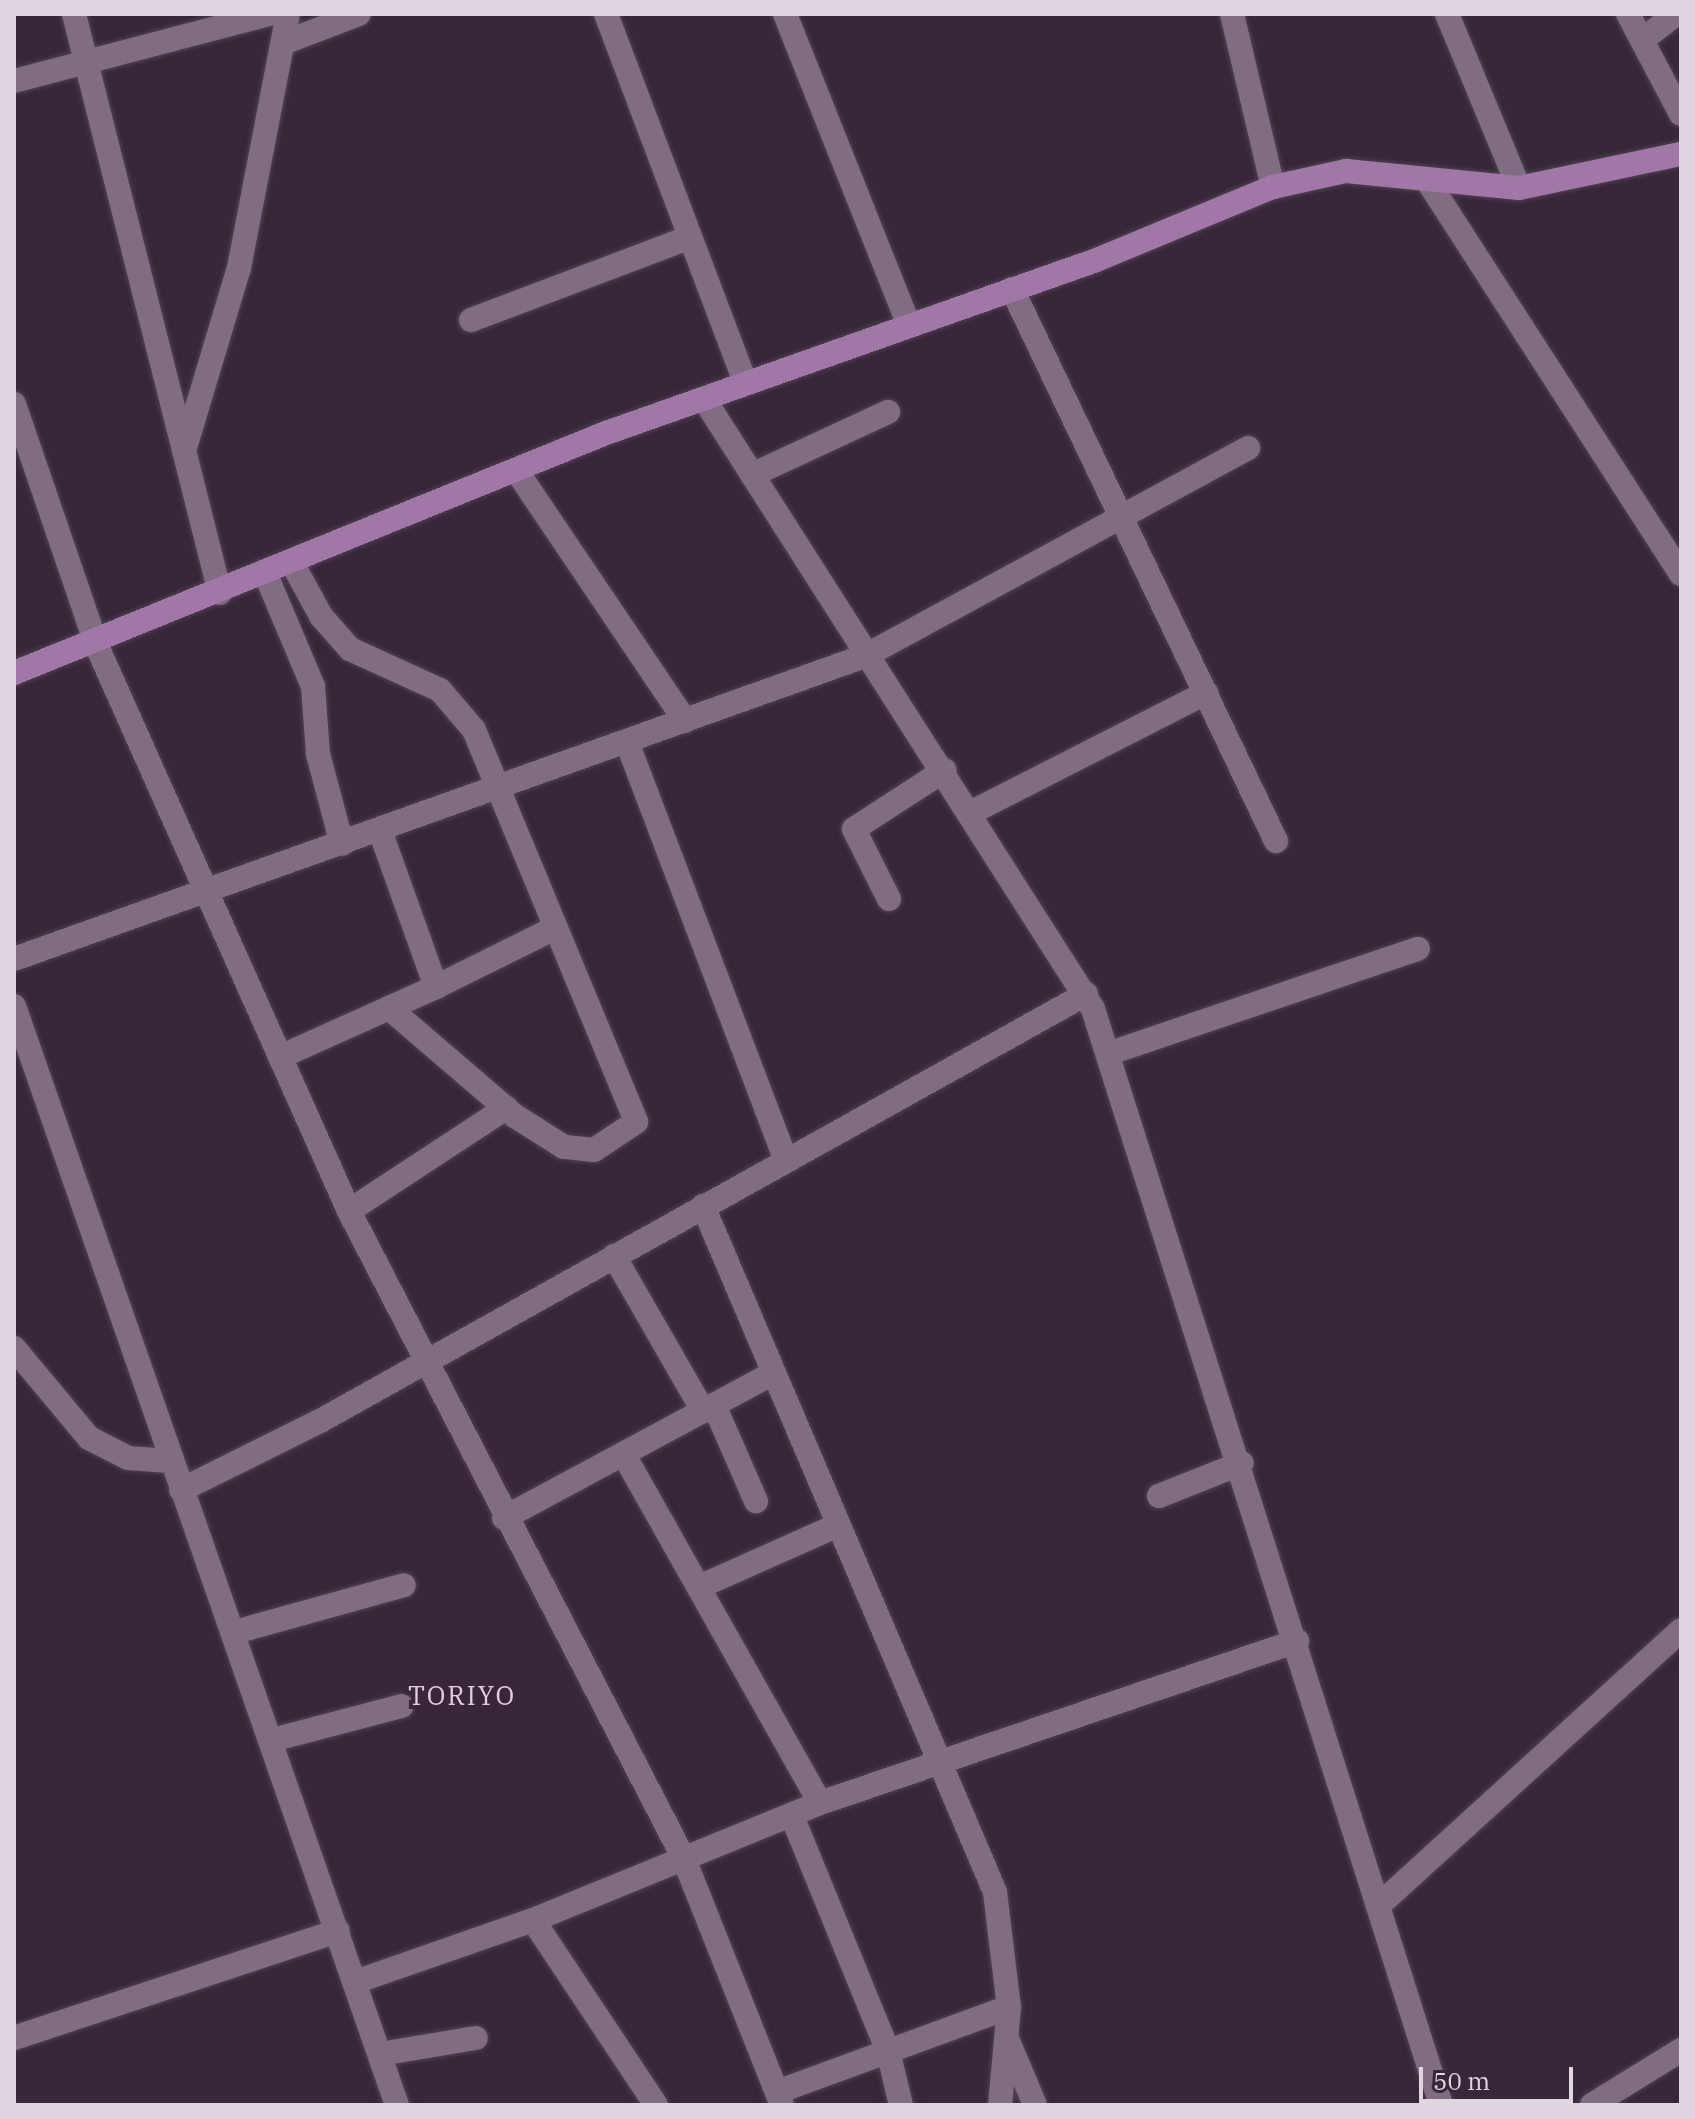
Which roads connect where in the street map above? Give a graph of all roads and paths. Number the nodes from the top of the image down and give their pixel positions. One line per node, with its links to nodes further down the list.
1 (74, 14): 13 (street)
2 (269, 14): 13 (street)
3 (288, 14): 12 (street)
4 (359, 14): 12 (street)
5 (606, 14): 20 (street)
6 (1232, 14): 18 (street)
7 (1447, 14): 19 (street)
8 (1628, 14): 11 (street)
9 (1676, 14): 11 (street)
10 (787, 15): 23 (street)
11 (1642, 40): 15 (street)
12 (283, 43): 29 (street)
13 (86, 60): 14 (street); 29 (street)
14 (14, 81)
15 (1681, 114)
16 (1681, 154): 19 (main road)
17 (1429, 183): 18 (main road); 19 (main road); 34 (street)
18 (1273, 187): 21 (main road)
19 (1519, 188)
20 (688, 238): 22 (street); 24 (street)
21 (1012, 289): 23 (main road); 32 (street)
22 (471, 320)
23 (909, 325): 24 (main road)
24 (744, 380): 25 (main road)
25 (704, 399): 30 (main road); 31 (street)
26 (14, 404): 37 (street)
27 (888, 412): 31 (street)
28 (1248, 448): 32 (street)
29 (184, 451): 36 (street)
30 (518, 473): 33 (main road); 41 (street)
31 (752, 475): 38 (street)
32 (1120, 516): 38 (street); 40 (street)
33 (291, 561): 35 (main road); 44 (street)
34 (1681, 574)
35 (266, 575): 36 (main road); 48 (street)
36 (220, 593): 37 (main road)
37 (96, 644): 39 (main road); 49 (street)
38 (865, 656): 41 (street); 43 (street)
39 (14, 673)
40 (1206, 693): 45 (street); 47 (street)
41 (685, 721): 42 (street)
42 (627, 742): 44 (street); 61 (street)
43 (945, 770): 45 (street); 50 (street)
44 (496, 786): 46 (street); 51 (street)
45 (972, 812): 55 (street)
46 (380, 831): 48 (street); 54 (street)
47 (1276, 841)
48 (342, 844): 49 (street)
49 (205, 891): 53 (street); 59 (street)
50 (889, 899)
51 (555, 928): 54 (street); 60 (street)
52 (1418, 949): 58 (street)
53 (14, 959)
54 (436, 987): 57 (street)
55 (1086, 994): 58 (street); 61 (street)
56 (14, 1006): 70 (street)
57 (389, 1008): 59 (street); 60 (street)
58 (1110, 1053): 71 (street)
59 (280, 1057): 63 (street)
60 (506, 1108): 63 (street)
61 (786, 1160): 62 (street)
62 (703, 1206): 64 (street); 67 (street)
63 (349, 1211): 66 (street)
64 (614, 1256): 66 (street); 68 (street)
65 (14, 1348): 70 (street)
66 (422, 1360): 72 (street); 75 (street)
67 (773, 1373): 68 (street); 76 (street)
68 (708, 1408): 69 (street); 74 (street)
69 (624, 1455): 75 (street); 78 (street)
70 (170, 1461): 72 (street)
71 (1242, 1463): 73 (street); 81 (street)
72 (181, 1490): 80 (street)
73 (1159, 1496)
74 (756, 1501)
75 (504, 1518): 87 (street)
76 (838, 1525): 78 (street); 84 (street)
77 (404, 1585): 80 (street)
78 (699, 1587): 85 (street)
79 (1681, 1630): 88 (street)
80 (235, 1632): 83 (street)
81 (1297, 1641): 84 (street); 88 (street)
82 (402, 1706): 83 (street)
83 (272, 1740): 90 (street)
84 (941, 1760): 85 (street); 92 (street)
85 (820, 1803): 86 (street)
86 (792, 1816): 87 (street); 97 (street)
87 (684, 1859): 89 (street); 99 (street)
88 (1378, 1906): 105 (street)
89 (533, 1920): 91 (street); 101 (street)
90 (338, 1931): 91 (street); 93 (street)
91 (355, 1982): 98 (street)
92 (1009, 2007): 95 (street); 97 (street)
93 (14, 2038)
94 (476, 2038): 98 (street)
95 (1007, 2038): 103 (street); 104 (street)
96 (1681, 2050): 106 (street)
97 (888, 2051): 99 (street); 102 (street)
98 (380, 2054): 100 (street)
99 (780, 2098)
100 (397, 2105)
101 (656, 2105)
102 (901, 2105)
103 (1000, 2105)
104 (1035, 2105)
105 (1441, 2105)
106 (1592, 2105)

